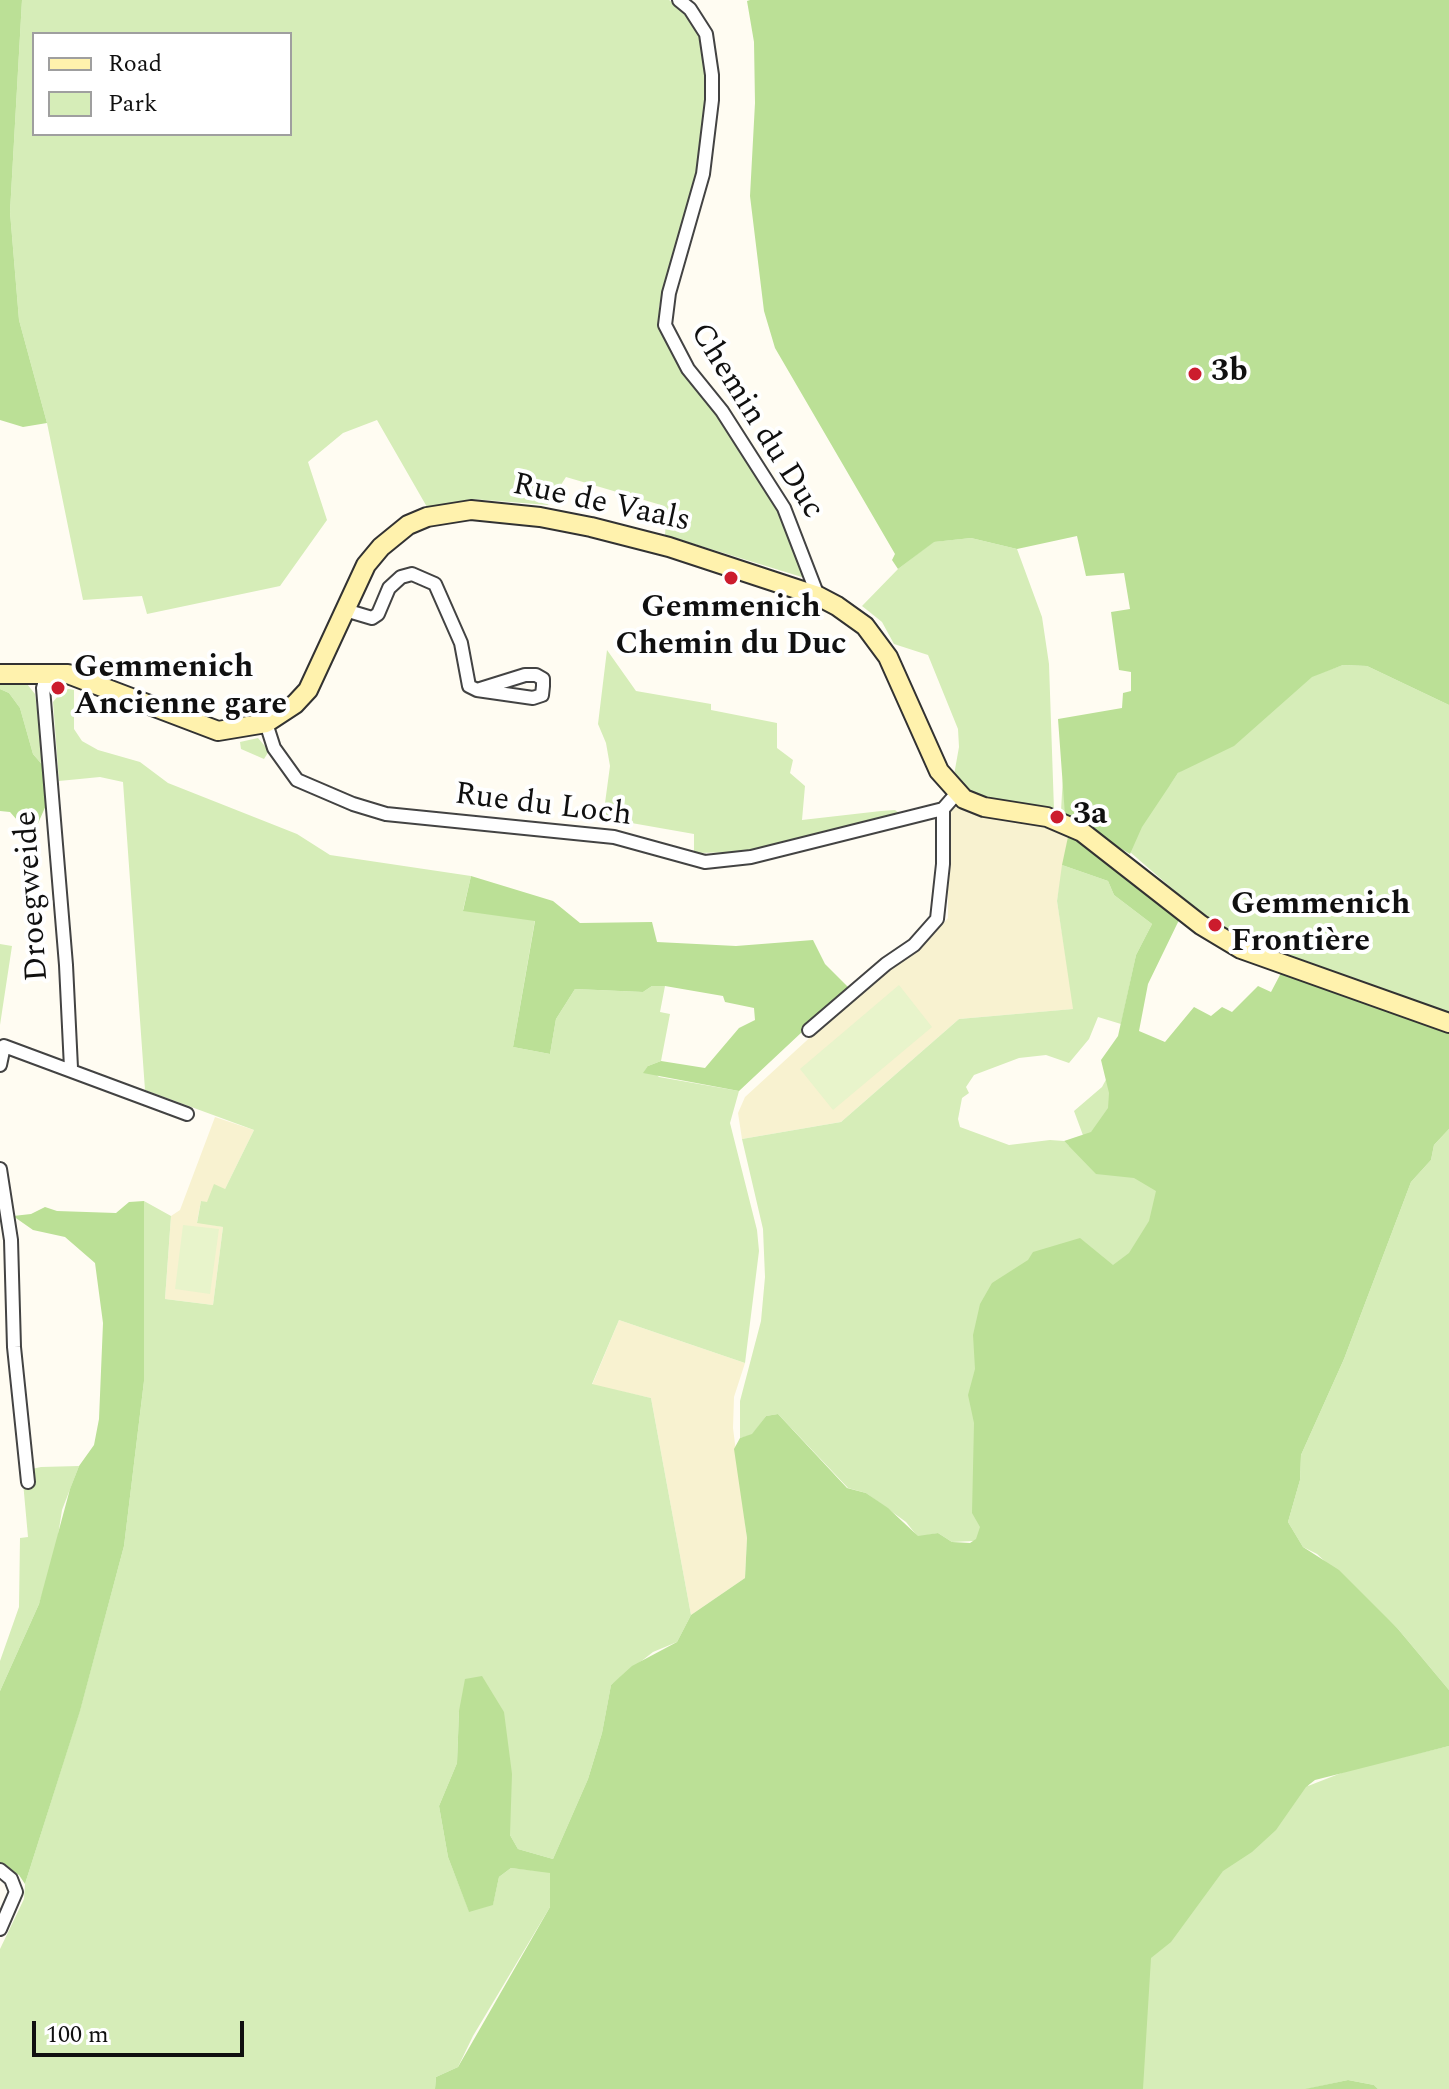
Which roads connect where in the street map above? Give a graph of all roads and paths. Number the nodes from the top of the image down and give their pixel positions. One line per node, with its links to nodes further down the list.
1 (679, 0): 2 (street, Chemin du Duc)
2 (818, 596): 3 (main road, Rue de Vaals); 8 (main road, Rue de Vaals)
3 (345, 610): 6 (street); 7 (main road, Rue de Vaals)
4 (47, 673): 5 (main road, Rue de Vaals); 7 (main road, Rue de Vaals); 13 (street, Droegweide)
5 (0, 674)
6 (477, 690)
7 (266, 723): 9 (street, Rue du Loch)
8 (957, 793): 9 (street); 10 (main road)
9 (943, 809): 11 (street)
10 (1449, 1023)
11 (809, 1030)
12 (0, 1065): 13 (street)
13 (71, 1068): 14 (street)
14 (187, 1114)
15 (0, 1169): 16 (street)
16 (28, 1482)
17 (0, 1870): 18 (street)
18 (0, 1929)

